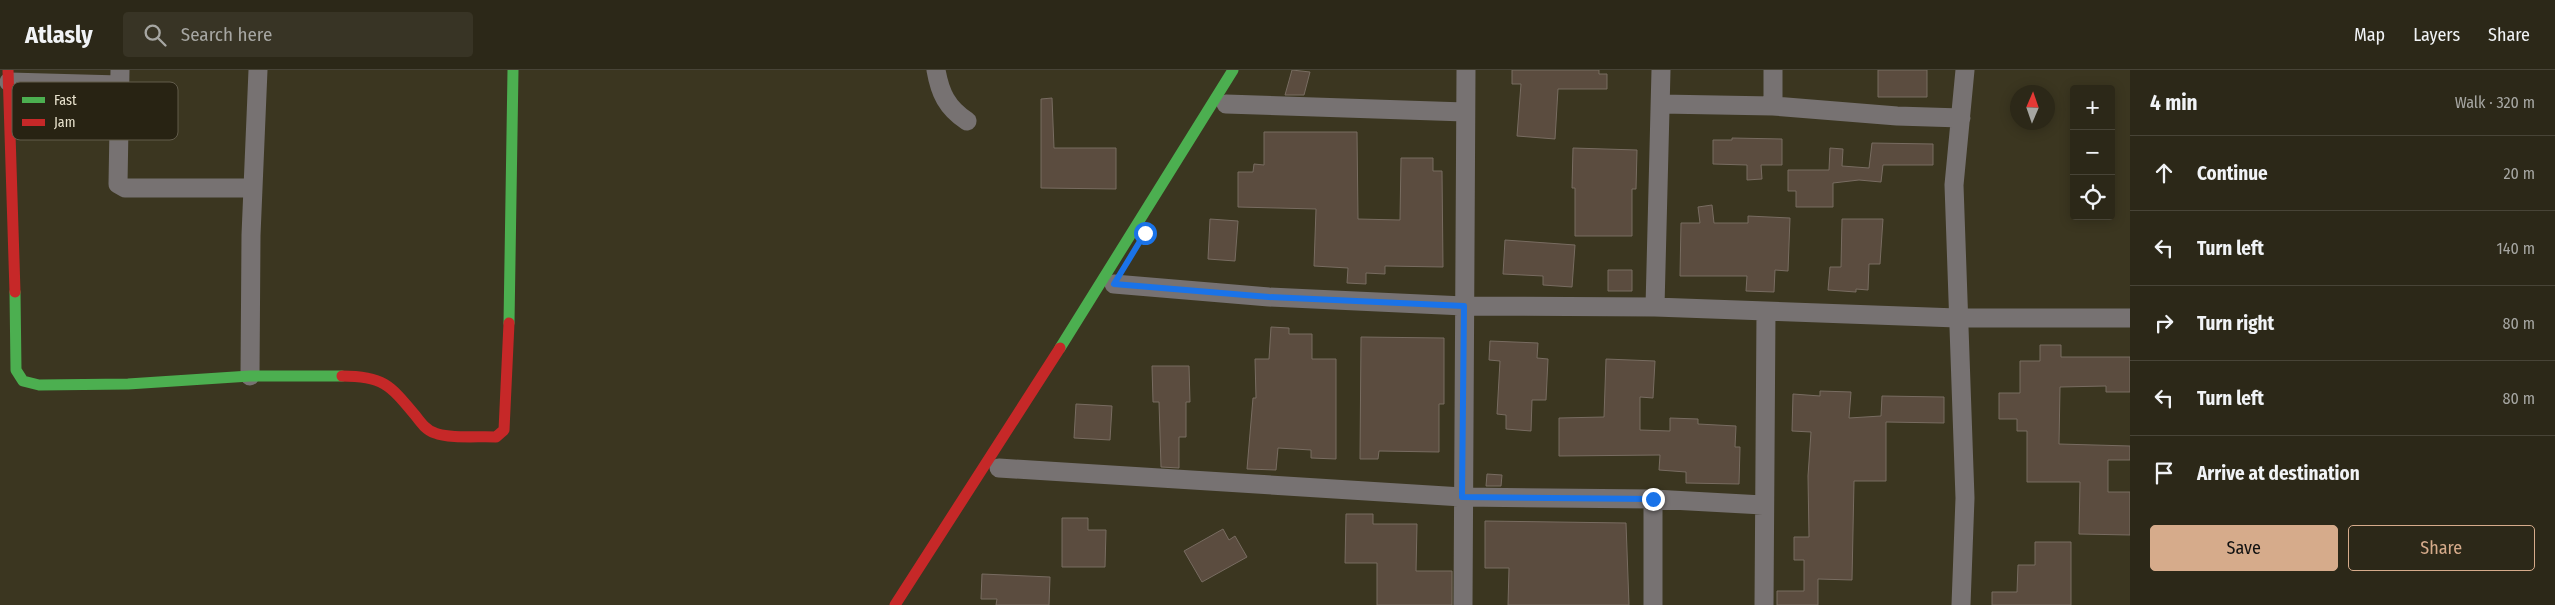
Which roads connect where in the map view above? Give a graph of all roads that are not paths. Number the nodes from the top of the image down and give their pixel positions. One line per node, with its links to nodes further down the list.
1 (258, 70): 19 (street)
2 (513, 70): 26 (street)
3 (936, 70): 17 (street)
4 (1233, 70): 34 (street)
5 (1246, 70): 12 (street)
6 (1466, 70): 15 (street)
7 (1661, 70): 13 (street)
8 (1773, 70): 14 (street)
9 (1965, 70): 16 (street)
10 (9, 76): 11 (street); 26 (street)
11 (120, 77)
12 (1226, 104): 15 (street); 20 (street)
13 (1661, 104): 14 (street); 22 (street)
14 (1773, 106): 16 (street)
15 (1465, 112): 21 (street)
16 (1961, 118): 24 (street)
17 (967, 121)
18 (119, 140): 19 (street)
19 (253, 188): 26 (street)
20 (1114, 284): 21 (street); 27 (street)
21 (1464, 306): 22 (street); 31 (street)
22 (1655, 307): 23 (street)
23 (1766, 311): 24 (street); 33 (street)
24 (1957, 318): 25 (street); 38 (street)
25 (2130, 318)
26 (250, 376)
27 (1044, 394)
28 (1034, 411): 29 (street)
29 (1023, 428)
30 (999, 468): 31 (street)
31 (1462, 497): 32 (street); 35 (street)
32 (1653, 499): 33 (street); 36 (street)
33 (1763, 505): 37 (street)
34 (895, 605)
35 (1463, 605)
36 (1653, 605)
37 (1764, 605)
38 (1962, 605)

